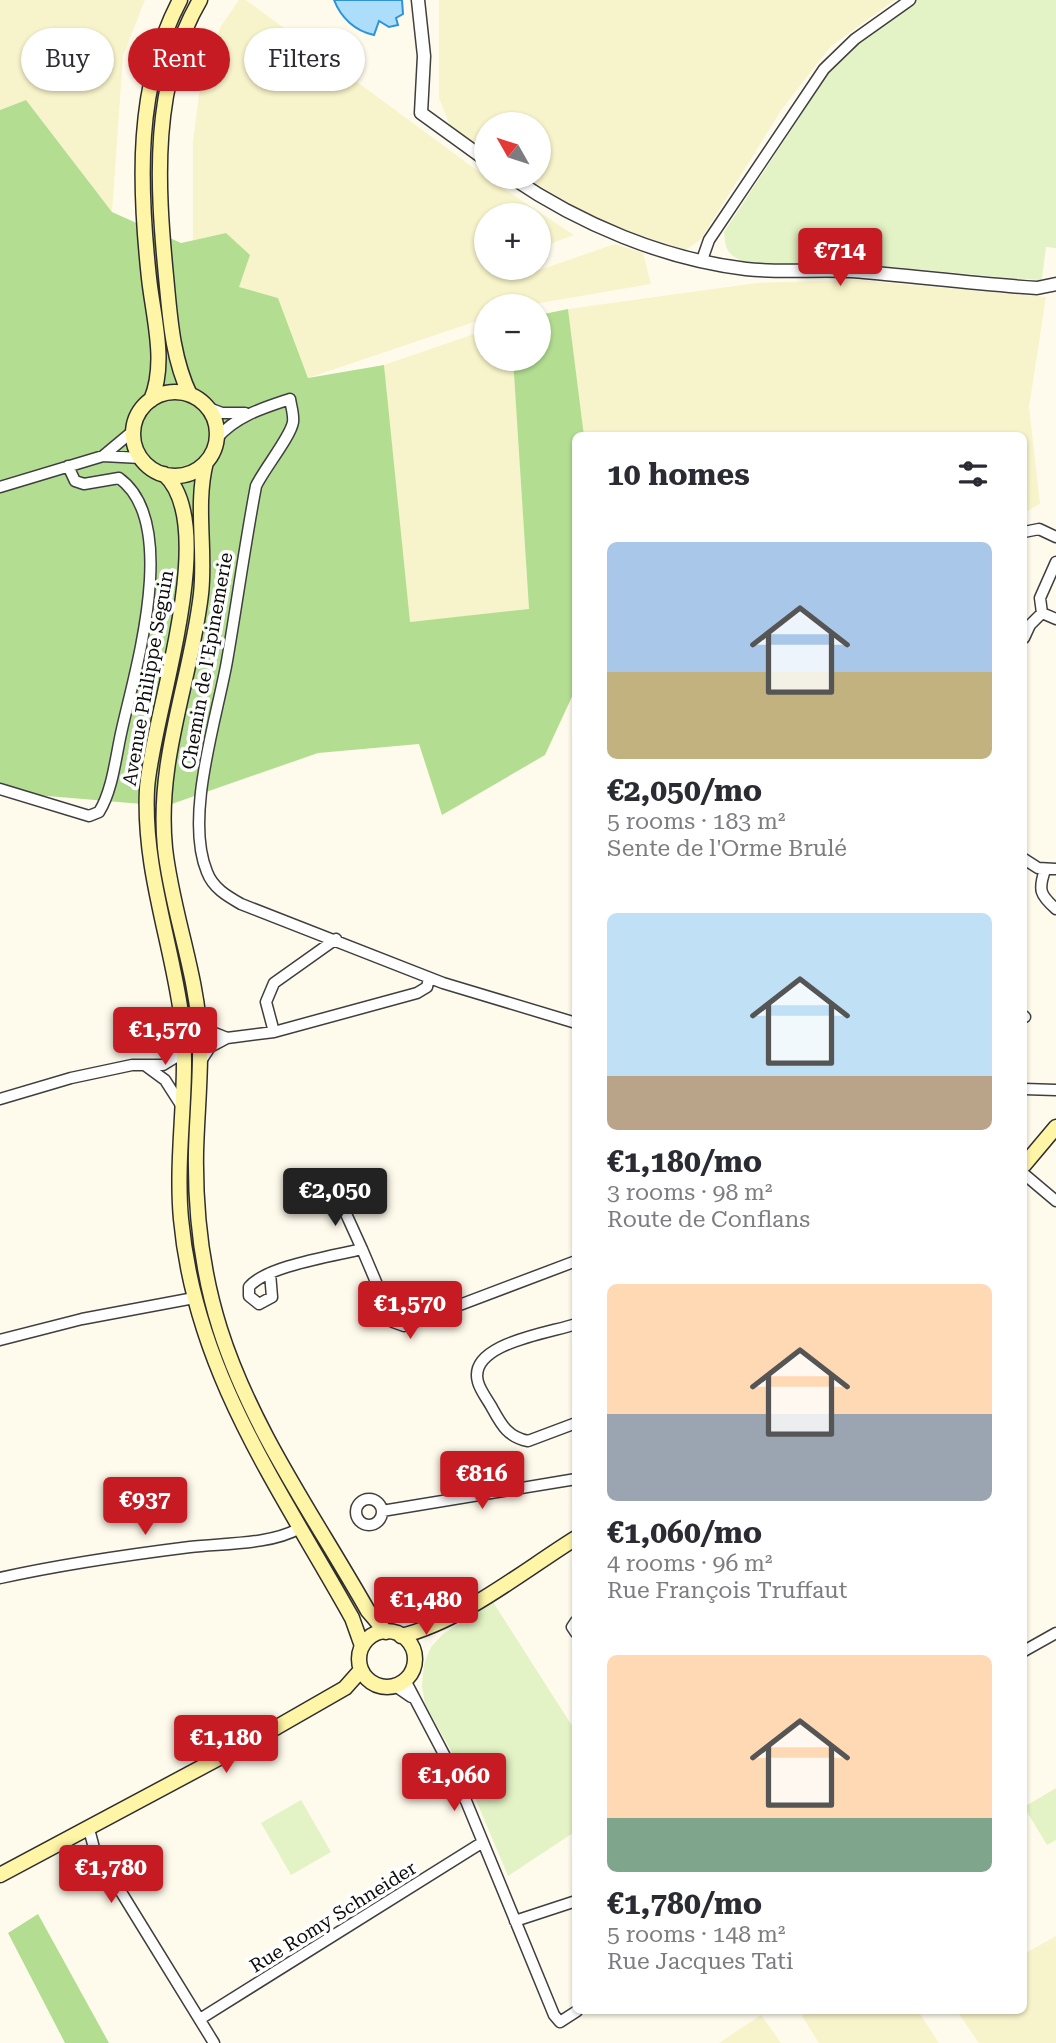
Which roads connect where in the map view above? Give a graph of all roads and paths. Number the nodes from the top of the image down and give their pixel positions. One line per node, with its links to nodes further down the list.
1 (180, 0): 10 (main road)
2 (200, 0): 9 (main road)
3 (418, 0): 5 (street)
4 (910, 0): 7 (street)
5 (474, 151)
6 (529, 189): 7 (street)
7 (702, 260): 8 (street)
8 (1054, 284)
9 (190, 395): 10 (main road); 11 (main road)
10 (151, 400): 13 (main road)
11 (206, 407): 12 (street); 14 (main road)
12 (251, 412): 14 (street); 31 (street, Chemin de l'Epinemerie)
13 (134, 430): 15 (street); 16 (main road)
14 (217, 438): 17 (main road)
15 (103, 456): 16 (street); 18 (street)
16 (141, 458): 19 (main road)
17 (206, 462): 19 (main road); 33 (main road, Avenue Philippe Seguin)
18 (68, 466): 20 (street); 27 (street)
19 (164, 474): 37 (main road, Avenue Philippe Seguin)
20 (0, 487)
21 (1027, 531): 22 (street)
22 (1056, 537)
23 (1056, 562): 24 (street)
24 (1042, 613): 25 (street); 26 (street)
25 (1056, 619)
26 (1027, 632)
27 (0, 789)
28 (1027, 860): 29 (street)
29 (1050, 870): 30 (street)
30 (1056, 909)
31 (336, 939): 32 (street, Chemin de l'Epinemerie); 35 (street)
32 (429, 978): 34 (street, Chemin de l'Epinemerie); 35 (street)
33 (198, 1018): 36 (street); 38 (main road, Avenue Philippe Seguin)
34 (572, 1022)
35 (274, 1032): 36 (street)
36 (227, 1038): 38 (street)
37 (183, 1046): 39 (street); 45 (main road, Avenue Philippe Seguin)
38 (200, 1064): 66 (main road, Avenue Philippe Seguin)
39 (146, 1066): 44 (street); 45 (street)
40 (1027, 1089): 41 (street)
41 (1040, 1090): 42 (street); 43 (street)
42 (1056, 1090)
43 (1056, 1096)
44 (0, 1099)
45 (181, 1106): 56 (main road, Avenue Philippe Seguin)
46 (1056, 1115): 48 (main road)
47 (1056, 1127): 49 (main road)
48 (1027, 1148)
49 (1027, 1161)
50 (1027, 1177): 52 (street)
51 (337, 1194): 53 (street)
52 (1056, 1201)
53 (362, 1249): 54 (street); 55 (street)
54 (572, 1263)
55 (270, 1273)
56 (194, 1298): 58 (street); 62 (main road, Avenue Philippe Seguin)
57 (572, 1325): 59 (street)
58 (0, 1340)
59 (572, 1424)
60 (572, 1480): 61 (street)
61 (382, 1511)
62 (300, 1528): 64 (street); 69 (main road, Avenue Philippe Seguin)
63 (572, 1541): 65 (main road)
64 (0, 1578)
65 (454, 1615): 68 (main road); 71 (main road)
66 (387, 1632): 68 (main road); 69 (main road)
67 (1056, 1633): 70 (street)
68 (401, 1636): 71 (main road)
69 (362, 1646): 72 (main road)
70 (1027, 1649)
71 (415, 1659): 73 (main road)
72 (361, 1670): 74 (main road); 75 (main road)
73 (400, 1683): 74 (main road); 77 (street)
74 (374, 1684): 75 (main road)
75 (345, 1688): 76 (main road)
76 (89, 1829): 78 (main road); 82 (street)
77 (483, 1842): 80 (street); 82 (street, Rue Romy Schneider)
78 (0, 1875)
79 (572, 1902): 80 (street)
80 (515, 1921): 81 (street)
81 (572, 2014)
82 (200, 2019): 83 (street)
83 (214, 2043)

